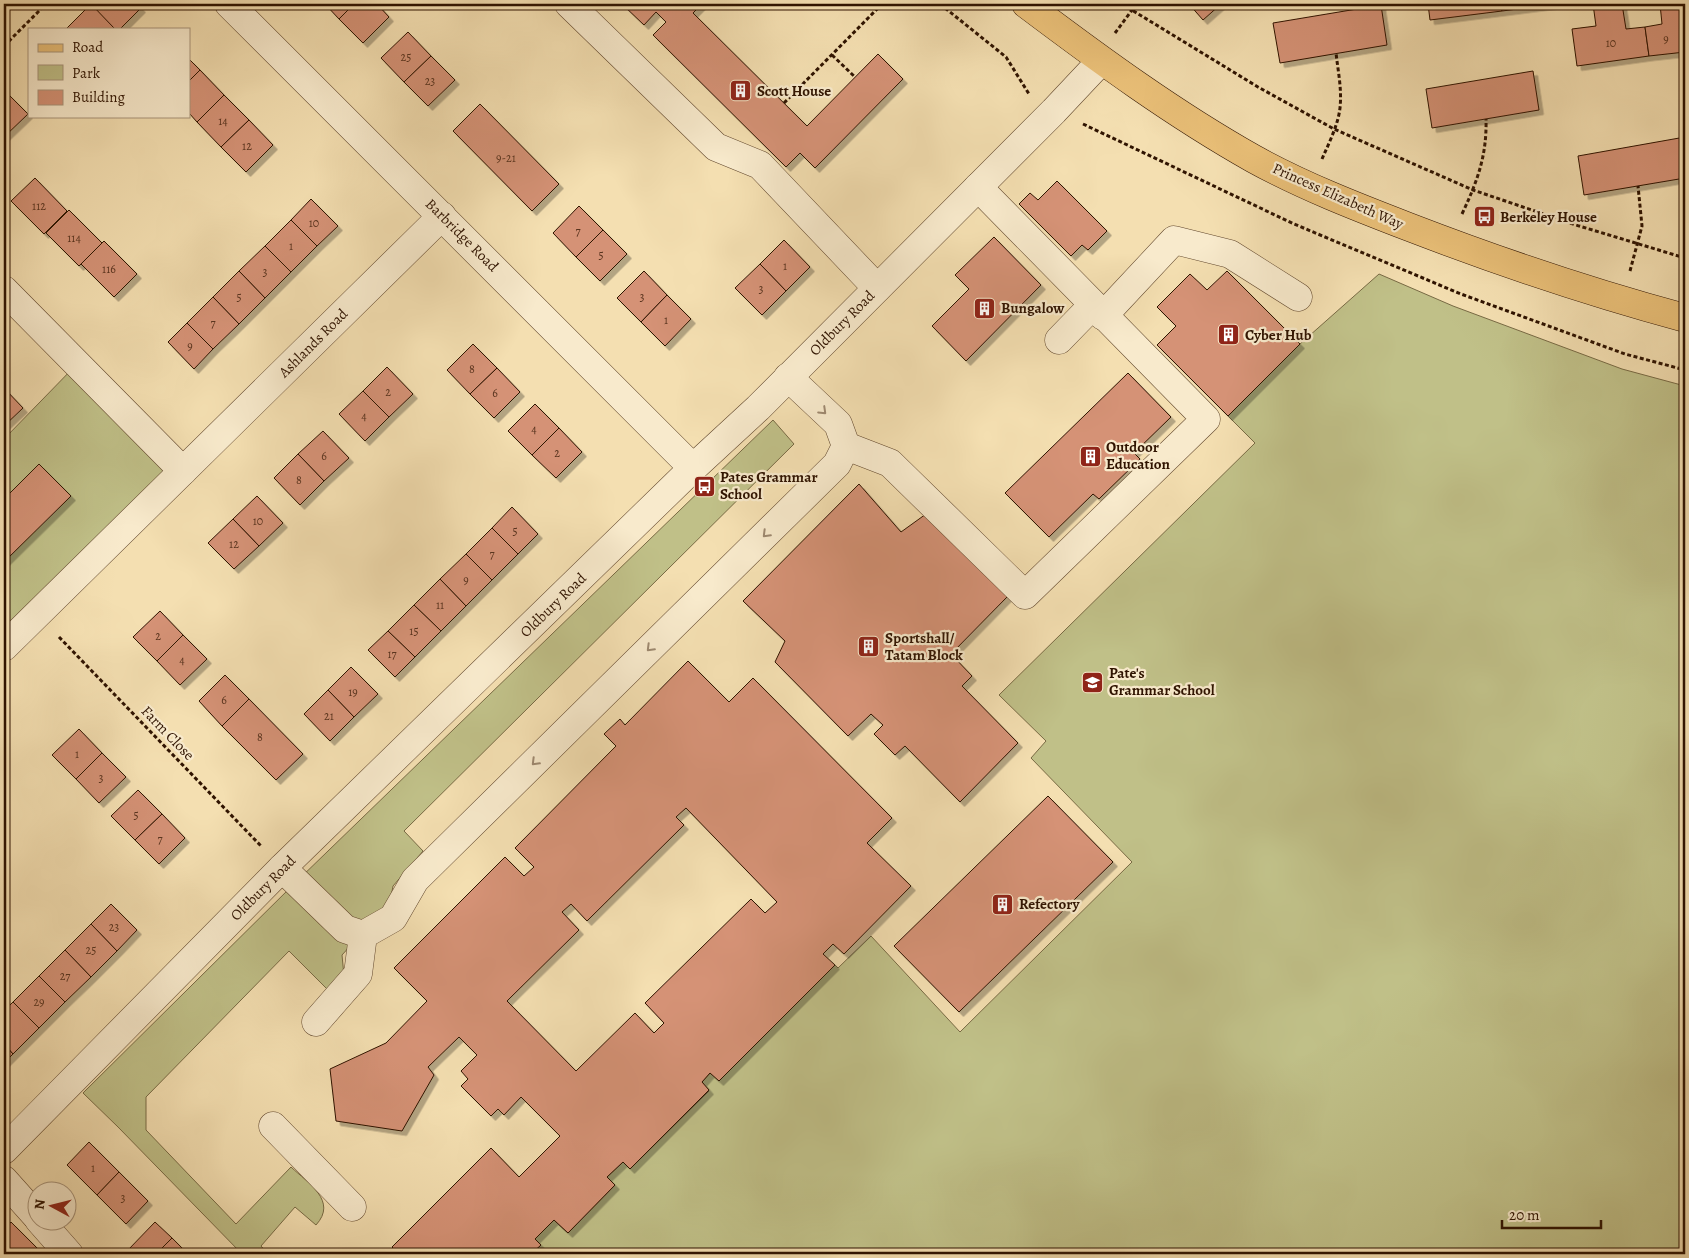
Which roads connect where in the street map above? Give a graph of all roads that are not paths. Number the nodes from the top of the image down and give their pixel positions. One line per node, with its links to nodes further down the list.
1 (229, 4): 6 (street, Barbridge Road)
2 (569, 4): 7 (street)
3 (1026, 4): 4 (main road, Princess Elizabeth Way)
4 (1101, 61): 5 (street, Oldbury Road); 11 (main road, Princess Elizabeth Way)
5 (978, 187): 7 (street, Oldbury Road); 10 (street)
6 (442, 216): 15 (street, Barbridge Road); 16 (street, Ashlands Road)
7 (877, 288): 13 (street, Oldbury Road)
8 (4, 290): 16 (street)
9 (1298, 297): 10 (street)
10 (1098, 311): 12 (street); 14 (street)
11 (1685, 318)
12 (1059, 340)
13 (788, 377): 14 (street, one-way to 14); 15 (street, Oldbury Road)
14 (846, 446): 19 (street, one-way to 19)
15 (693, 468): 18 (street, Oldbury Road)
16 (183, 471): 17 (street, Ashlands Road)
17 (4, 647)
18 (282, 868): 19 (street); 22 (street, Oldbury Road)
19 (363, 935): 20 (street)
20 (316, 1022)
21 (273, 1126): 24 (street)
22 (4, 1150)
23 (4, 1180): 25 (street)
24 (352, 1207)
25 (28, 1208)
26 (48, 1230): 27 (street)
27 (69, 1254)

